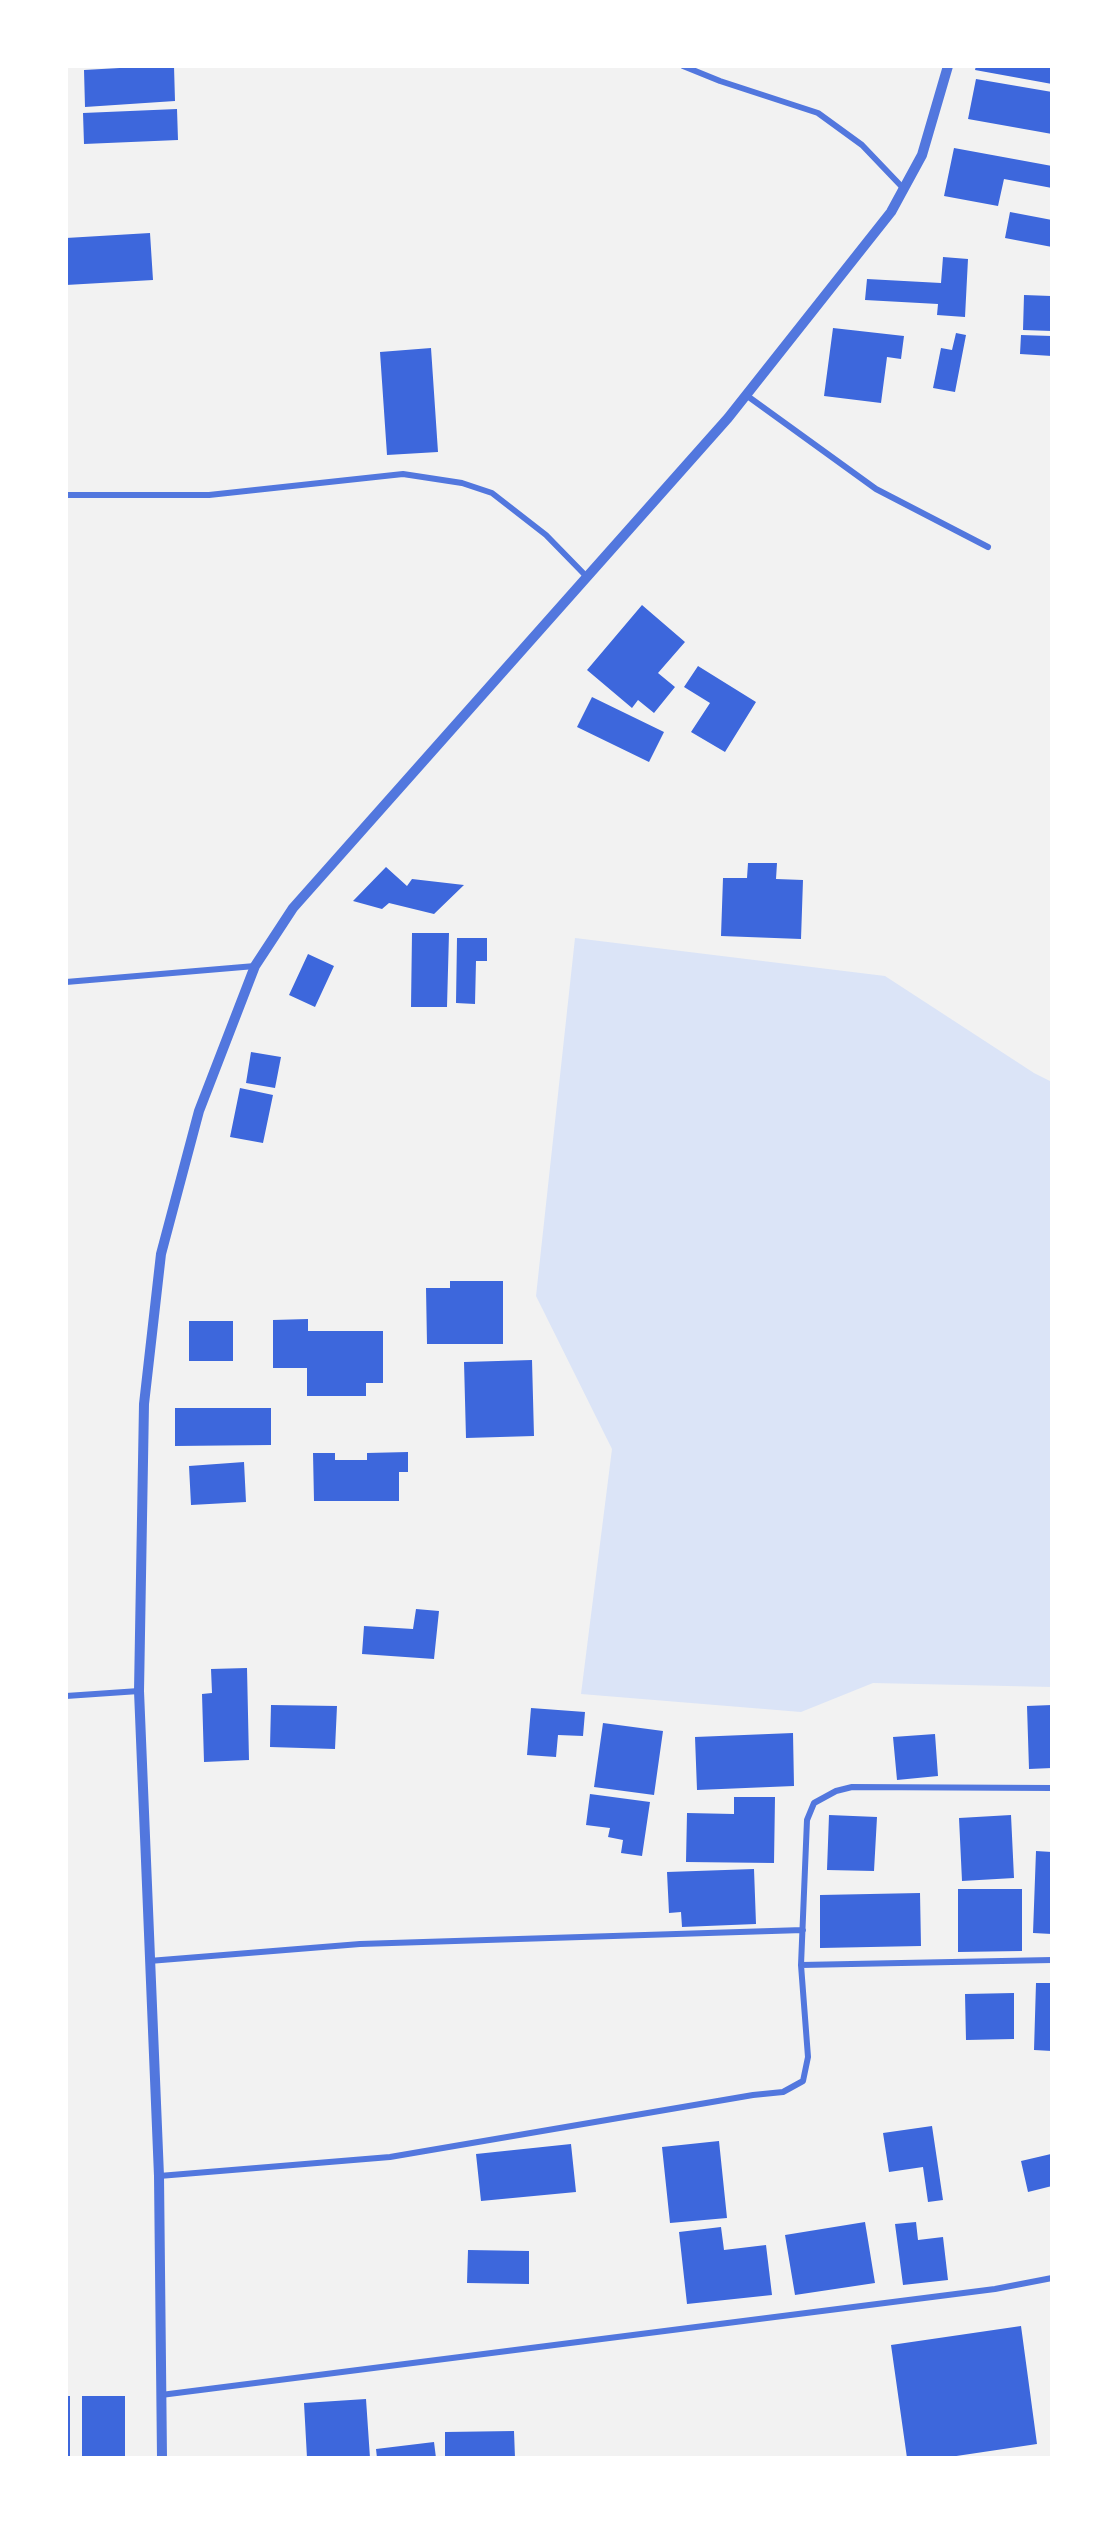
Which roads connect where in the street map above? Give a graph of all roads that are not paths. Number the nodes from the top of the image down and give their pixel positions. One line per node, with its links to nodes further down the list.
1 (683, 66): 3 (street)
2 (948, 66): 3 (street)
3 (904, 189): 4 (street)
4 (746, 395): 6 (street); 7 (street)
5 (66, 495): 7 (street)
6 (988, 547)
7 (587, 577): 8 (street)
8 (255, 966): 9 (street); 10 (street)
9 (66, 982)
10 (139, 1690): 11 (street); 14 (street)
11 (66, 1696)
12 (1052, 1788): 13 (street)
13 (803, 1930): 14 (street); 16 (street)
14 (149, 1960): 17 (street)
15 (1052, 1960): 16 (street)
16 (801, 1965): 17 (street)
17 (159, 2176): 19 (street)
18 (1052, 2278): 19 (street)
19 (162, 2394): 20 (street)
20 (162, 2458)

